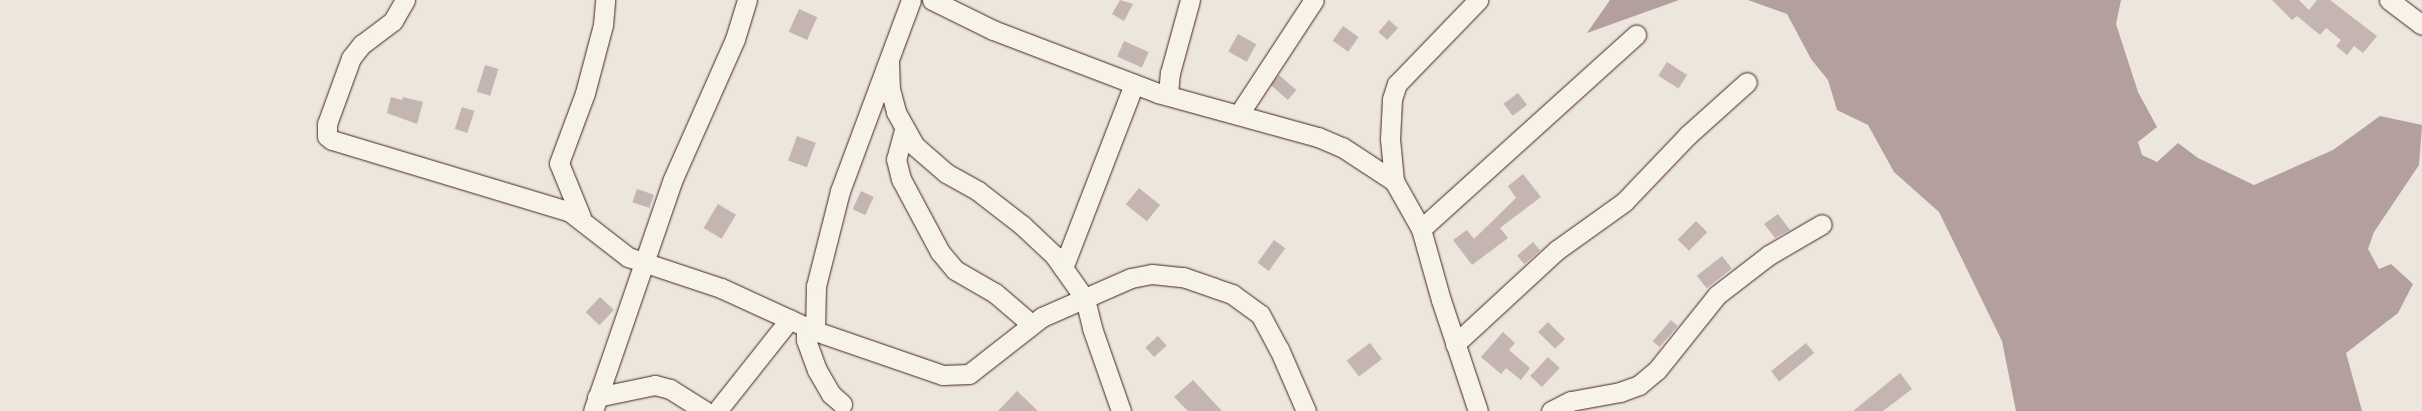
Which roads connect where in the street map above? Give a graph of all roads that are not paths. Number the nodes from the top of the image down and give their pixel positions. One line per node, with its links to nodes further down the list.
1 (405, 0): 19 (street)
2 (605, 0): 19 (street)
3 (747, 0): 22 (street)
4 (911, 0): 12 (street)
5 (932, 0): 14 (street)
6 (1190, 0): 15 (street)
7 (1314, 0): 16 (street)
8 (1478, 0): 18 (street)
9 (2389, 0): 10 (street)
10 (2422, 26)
11 (1636, 34): 21 (street)
12 (889, 62): 17 (street); 26 (street)
13 (1747, 82): 27 (street)
14 (1134, 84): 15 (street); 23 (street)
15 (1168, 94): 16 (street)
16 (1239, 114): 18 (street)
17 (904, 130): 23 (street); 25 (street)
18 (1394, 181): 21 (street)
19 (581, 217): 22 (street)
20 (1822, 224): 35 (street)
21 (1421, 229): 27 (street)
22 (643, 263): 26 (street); 28 (street)
23 (1063, 268): 24 (street)
24 (1085, 299): 25 (street); 32 (street); 33 (street)
25 (1031, 324): 26 (street)
26 (803, 326): 29 (street); 31 (street)
27 (1455, 344): 34 (street)
28 (595, 404): 30 (street)
29 (842, 404)
30 (705, 411)
31 (717, 411)
32 (1121, 411)
33 (1306, 411)
34 (1478, 411)
35 (1551, 411)

